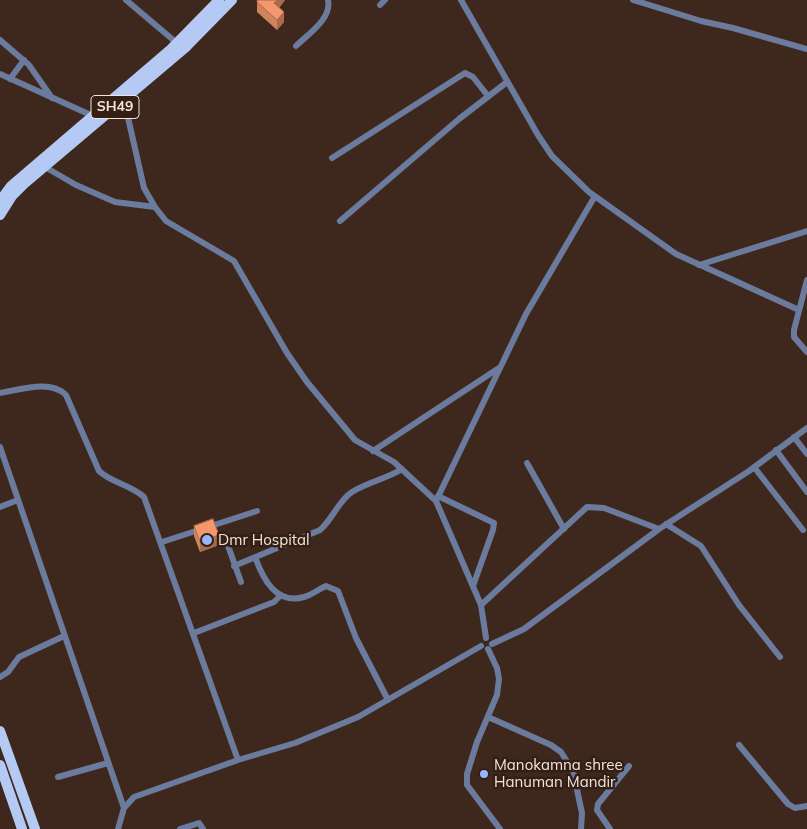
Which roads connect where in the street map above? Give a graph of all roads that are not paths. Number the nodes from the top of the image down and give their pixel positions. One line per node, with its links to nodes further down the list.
1 (126, 0): 10 (street)
2 (219, 0): 10 (main road, SH49)
3 (232, 0): 10 (main road, SH49)
4 (328, 0): 11 (street)
5 (386, 0): 8 (street)
6 (461, 0): 16 (street)
7 (633, 0): 12 (street)
8 (380, 5)
9 (0, 40): 13 (street)
10 (180, 46): 19 (main road, SH49); 20 (main road, SH49)
11 (296, 46)
12 (807, 49)
13 (24, 60): 15 (street); 18 (street)
14 (0, 75): 15 (street)
15 (10, 79): 18 (street)
16 (507, 82): 17 (street); 23 (street)
17 (488, 96): 21 (street); 27 (street)
18 (52, 98): 20 (street)
19 (124, 100): 22 (main road, SH49); 25 (street)
20 (92, 116): 24 (main road, SH49)
21 (332, 158)
22 (45, 167): 25 (street); 26 (main road, SH49)
23 (595, 196): 29 (street); 33 (street)
24 (0, 201)
25 (155, 207): 39 (street)
26 (0, 215)
27 (340, 221)
28 (807, 231): 29 (street)
29 (699, 265): 31 (street)
30 (807, 280): 31 (street)
31 (799, 310): 32 (street)
32 (807, 352)
33 (500, 367): 39 (street); 45 (street)
34 (0, 393): 53 (street)
35 (807, 428): 36 (street)
36 (794, 437): 38 (street); 40 (street)
37 (0, 446): 46 (street)
38 (776, 450): 42 (street); 44 (street)
39 (373, 451): 43 (street)
40 (807, 454)
41 (527, 463): 50 (street)
42 (754, 467): 49 (street); 52 (street)
43 (402, 469): 45 (street); 55 (street)
44 (807, 492)
45 (437, 499): 58 (street); 58 (street)
46 (18, 500): 47 (street); 62 (street)
47 (0, 507)
48 (257, 511): 53 (street)
49 (666, 524): 51 (street); 64 (street)
50 (564, 529): 51 (street); 60 (street)
51 (658, 529): 63 (street)
52 (803, 530)
53 (162, 542): 61 (street)
54 (227, 543): 56 (street)
55 (255, 557): 56 (street); 59 (street)
56 (234, 566): 57 (street)
57 (241, 582)
58 (473, 586): 60 (street)
59 (281, 595): 61 (street); 66 (street)
60 (481, 605): 63 (street)
61 (194, 633): 70 (street)
62 (64, 636): 65 (street); 71 (street)
63 (487, 646): 66 (street); 67 (street)
64 (780, 657)
65 (0, 677)
66 (388, 700): 70 (street)
67 (488, 717): 82 (street); 83 (street)
68 (0, 730): 78 (main road)
69 (739, 745): 75 (street)
70 (238, 760): 76 (street)
71 (108, 763): 74 (street); 76 (street)
72 (0, 765): 77 (main road)
73 (629, 766): 84 (street)
74 (58, 778)
75 (807, 806)
76 (124, 808): 79 (street)
77 (22, 829)
78 (34, 829)
79 (118, 829)
80 (180, 829): 81 (street)
81 (203, 829)
82 (500, 829)
83 (581, 829)
84 (610, 829)

